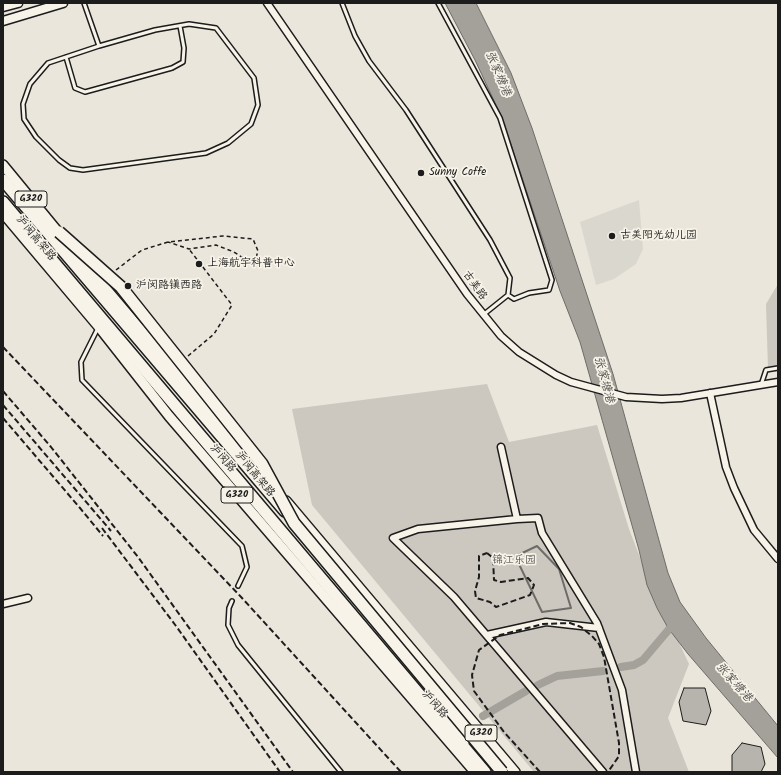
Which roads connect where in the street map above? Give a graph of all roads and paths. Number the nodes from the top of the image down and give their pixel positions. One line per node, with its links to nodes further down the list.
1 (18, 3): 7 (main road)
2 (63, 3): 8 (main road)
3 (84, 3): 10 (lane)
4 (267, 3): 21 (street, 古美路)
5 (342, 3): 20 (lane)
6 (438, 3): 20 (lane)
7 (3, 7)
8 (3, 20)
9 (180, 26): 10 (lane); 11 (lane); 11 (lane)
10 (99, 46): 11 (lane)
11 (66, 57)
12 (3, 165): 16 (main road, 沪闵路 / G320)
13 (3, 180): 30 (highway, 沪闵高架路, bridge)
14 (3, 202): 39 (highway, 沪闵高架路)
15 (3, 213): 22 (main road, 沪闵路 / G320)
16 (59, 232): 23 (main road, 沪闵路 / G320); 30 (highway, bridge)
17 (168, 242): 18 (path); 18 (path); 19 (path)
18 (189, 249): 23 (path)
19 (112, 272)
20 (508, 295): 21 (lane)
21 (483, 315): 27 (street, 古美路)
22 (99, 327): 32 (lane); 39 (main road, 沪闵路 / G320)
23 (173, 368): 38 (main road, 沪闵路 / G320)
24 (778, 368): 26 (lane)
25 (778, 382): 26 (street, 古美路)
26 (761, 385): 27 (street, 古美路)
27 (710, 393): 31 (street)
28 (501, 447): 29 (street)
29 (517, 519): 36 (street); 37 (street)
30 (294, 523): 39 (highway, 沪闵高架路, bridge)
31 (778, 559)
32 (238, 586)
33 (28, 598): 35 (street)
34 (232, 601): 40 (lane)
35 (3, 604)
36 (599, 628): 37 (street); 45 (street)
37 (487, 636): 44 (street)
38 (448, 693): 39 (main road, 沪闵路); 43 (main road, 沪闵路 / G320)
39 (486, 769): 41 (highway, 沪闵高架路, bridge); 42 (highway, bridge)
40 (341, 772)
41 (502, 772)
42 (505, 772)
43 (515, 772)
44 (603, 772)
45 (636, 772)

